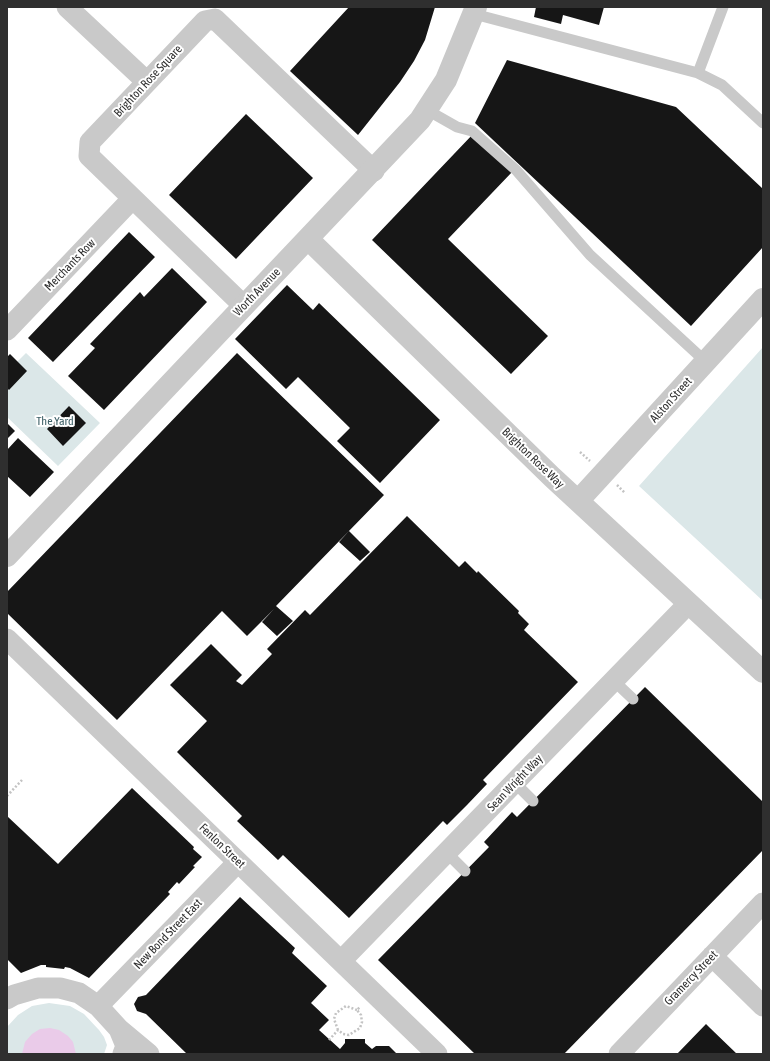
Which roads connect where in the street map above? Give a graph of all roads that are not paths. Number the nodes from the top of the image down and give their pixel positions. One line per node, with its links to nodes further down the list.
1 (67, 7): 5 (street)
2 (723, 7): 4 (lane)
3 (475, 10): 4 (lane); 6 (street, Worth Avenue)
4 (698, 73): 7 (lane)
5 (147, 82): 8 (street, Brighton Rose Square); 9 (street, Brighton Rose Square)
6 (427, 110): 8 (street, Worth Avenue); 14 (lane)
7 (763, 123)
8 (374, 171): 10 (street, Worth Avenue)
9 (132, 199): 12 (street, Brighton Rose Square); 13 (street, Merchants Row)
10 (308, 239): 12 (street, Worth Avenue); 15 (street, Brighton Rose Way)
11 (763, 299): 14 (street, Alston Street)
12 (244, 306): 16 (street, Worth Avenue)
13 (7, 330)
14 (706, 362): 15 (street, Alston Street)
15 (578, 501): 17 (street, Brighton Rose Way)
16 (7, 556)
17 (688, 604): 19 (street, Brighton Rose Way); 20 (street, Sean Wright Way)
18 (7, 638): 25 (street, Fenlon Street)
19 (763, 672)
20 (614, 681): 21 (lane); 22 (street, Sean Wright Way)
21 (633, 699)
22 (515, 783): 23 (lane); 24 (street, Sean Wright Way)
23 (533, 801)
24 (447, 853): 26 (lane); 29 (street, Sean Wright Way)
25 (238, 862): 29 (street, Fenlon Street); 31 (street, New Bond Street East)
26 (465, 871)
27 (763, 903): 28 (street, Gramercy Street)
28 (712, 956): 32 (street); 37 (street, Gramercy Street)
29 (341, 962): 36 (street, Fenlon Street)
30 (7, 998): 31 (street)
31 (98, 1006): 33 (street)
32 (763, 1006)
33 (119, 1029): 34 (street); 35 (street)
34 (125, 1054)
35 (149, 1054)
36 (437, 1054)
37 (619, 1054)

